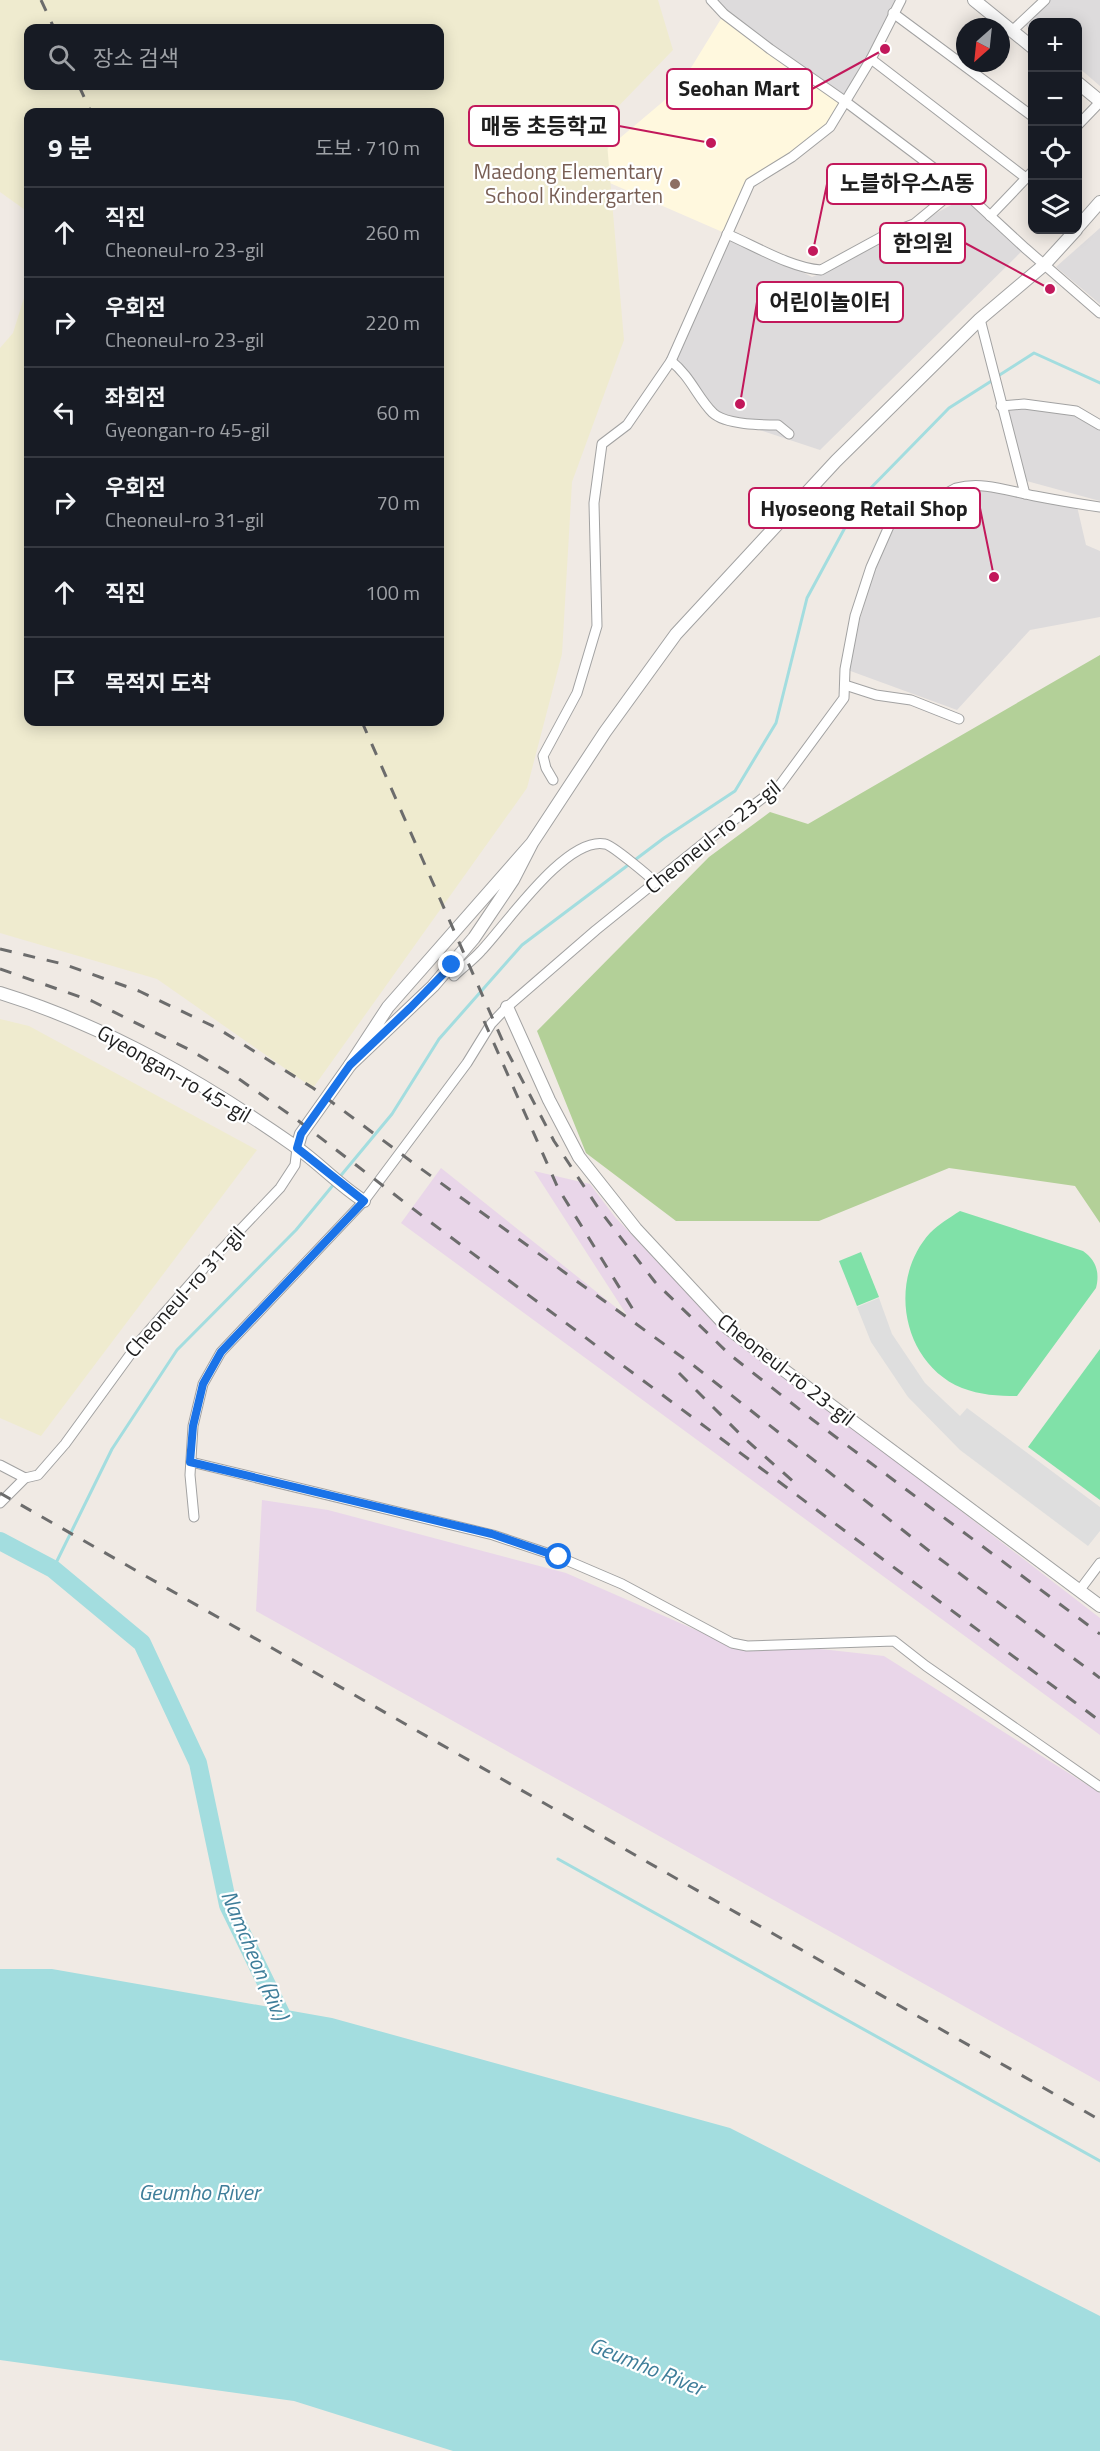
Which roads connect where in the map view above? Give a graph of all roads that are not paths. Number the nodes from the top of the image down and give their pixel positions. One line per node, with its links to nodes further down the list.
1 (711, 0): 11 (street)
2 (901, 0): 5 (street)
3 (974, 0): 6 (street)
4 (1045, 0): 6 (street)
5 (893, 13): 8 (street); 12 (street)
6 (1012, 31): 7 (street)
7 (1028, 44)
8 (871, 59): 11 (street); 14 (street)
9 (1082, 87): 10 (street)
10 (1100, 101): 13 (street)
11 (846, 102): 16 (street); 20 (street)
12 (1028, 113)
13 (1082, 120)
14 (1028, 174)
15 (1028, 176): 18 (street)
16 (959, 187): 18 (street); 20 (street)
17 (1100, 202): 19 (street)
18 (990, 216): 22 (street)
19 (1082, 222)
20 (727, 234): 25 (street)
21 (1072, 234): 22 (street)
22 (1044, 265): 23 (street); 24 (street)
23 (1100, 313)
24 (980, 319): 26 (street); 34 (street)
25 (671, 361): 28 (street); 33 (street)
26 (1001, 406): 27 (street); 29 (street)
27 (1100, 425)
28 (789, 434)
29 (1024, 494): 30 (street, Cheoneul-ro 23-gil); 31 (street, Cheoneul-ro 23-gil)
30 (1100, 507)
31 (845, 685): 32 (street); 35 (street, Cheoneul-ro 23-gil)
32 (959, 718)
33 (553, 780)
34 (532, 843): 39 (street); 39 (street)
35 (656, 883): 36 (street); 38 (street, Cheoneul-ro 23-gil)
36 (454, 976)
37 (0, 993): 40 (street, Gyeongan-ro 45-gil)
38 (507, 1007): 41 (street, Cheoneul-ro 23-gil); 48 (street, Cheoneul-ro 23-gil)
39 (350, 1065): 40 (street, Cheoneul-ro 31-gil)
40 (297, 1148): 41 (street, Gyeongan-ro 45-gil); 44 (street, Cheoneul-ro 31-gil)
41 (359, 1198): 42 (street, Cheoneul-ro 23-gil)
42 (190, 1462): 46 (street, Cheoneul-ro 23-gil); 50 (street)
43 (0, 1465): 44 (street)
44 (25, 1478): 45 (street, Cheoneul-ro 31-gil)
45 (1, 1503)
46 (194, 1517)
47 (1100, 1563): 48 (street)
48 (1079, 1591): 49 (street, Cheoneul-ro 23-gil)
49 (1100, 1606)
50 (1100, 1787)

